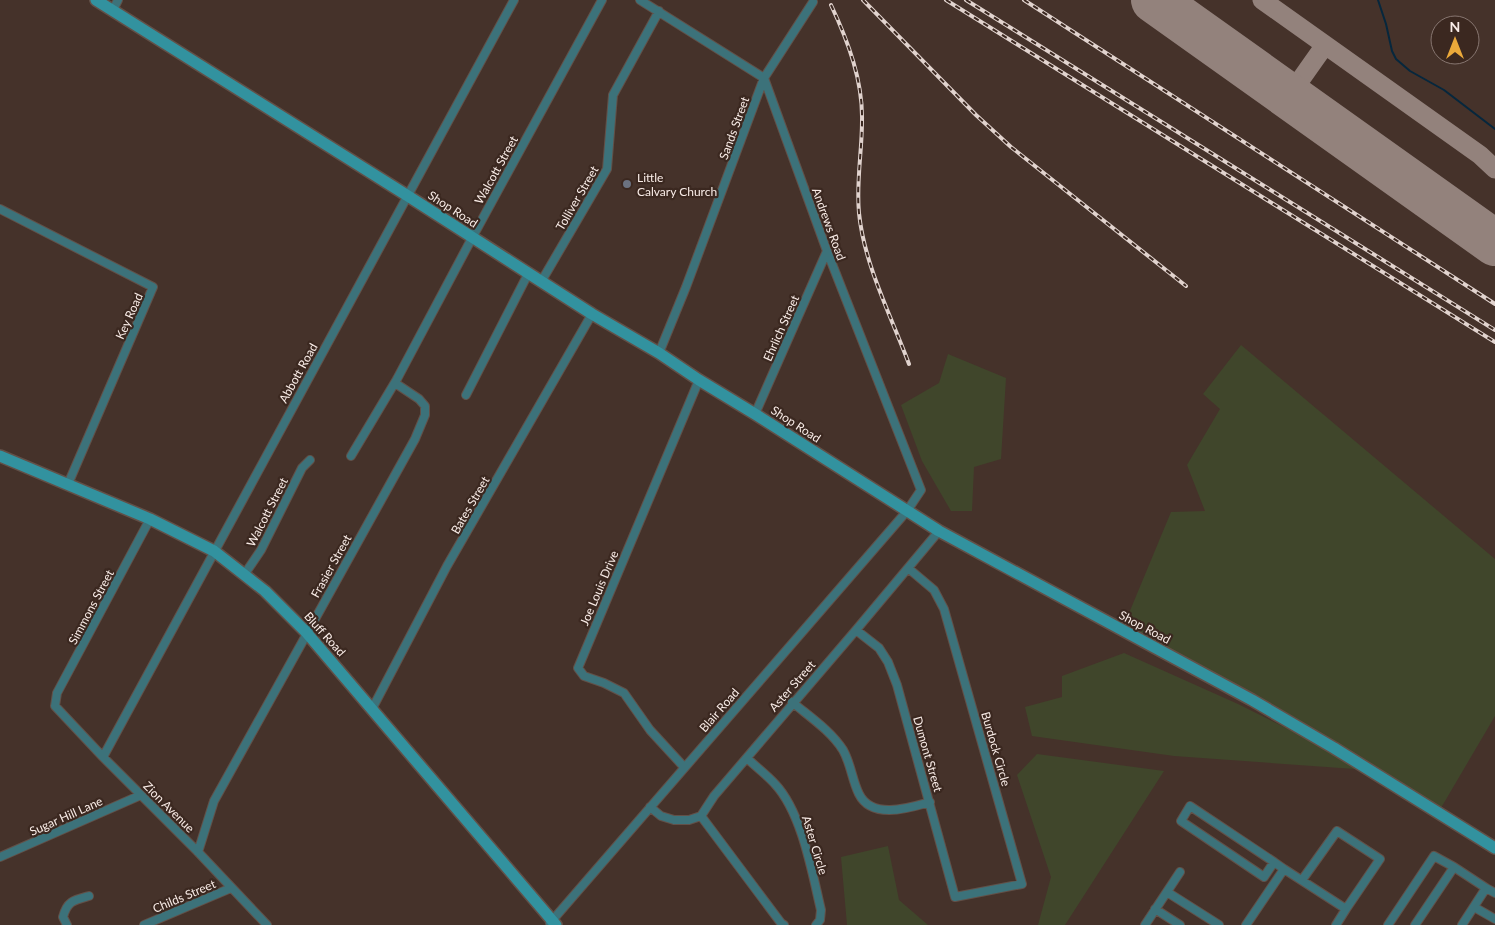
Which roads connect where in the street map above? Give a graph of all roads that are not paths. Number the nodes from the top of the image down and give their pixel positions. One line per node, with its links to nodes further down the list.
1 (96, 0): 6 (street, Shop Road)
2 (514, 0): 9 (street, Abbott Road)
3 (602, 0): 11 (street, Walcott Street)
4 (640, 0): 7 (street)
5 (813, 2): 8 (street, Sands Street)
6 (115, 5): 9 (street, Shop Road)
7 (659, 12): 8 (street); 14 (street, Tolliver Street)
8 (764, 78): 12 (street, Andrews Road); 16 (street, Sands Street)
9 (408, 196): 11 (street, Shop Road); 28 (street, Abbott Road)
10 (0, 209): 24 (street, Key Road)
11 (472, 238): 13 (street, Shop Road); 18 (street, Walcott Street)
12 (827, 251): 20 (street, Ehrlich Street); 25 (street, Andrews Road)
13 (528, 274): 14 (street, Shop Road); 19 (street)
14 (541, 282): 15 (street, Shop Road)
15 (592, 314): 16 (street, Shop Road); 35 (street, Bates Street)
16 (659, 353): 17 (street, Shop Road)
17 (699, 380): 20 (street, Shop Road); 38 (street, Joe Louis Drive)
18 (395, 383): 22 (street, Walcott Street); 32 (street, Frasier Street)
19 (466, 395)
20 (755, 414): 25 (street, Shop Road)
21 (0, 456): 24 (street, Bluff Road)
22 (351, 456)
23 (310, 460): 30 (street, Walcott Street)
24 (68, 484): 26 (street, Bluff Road)
25 (906, 511): 27 (street, Shop Road); 38 (street, Blair Road)
26 (150, 519): 28 (street, Bluff Road); 34 (street, Simmons Street)
27 (939, 531): 29 (street, Aster Street); 43 (street, Shop Road)
28 (214, 551): 30 (street, Bluff Road); 36 (street, Abbott Road)
29 (908, 568): 31 (street, Aster Street); 56 (street, Burdock Circle)
30 (244, 575): 32 (street, Bluff Road)
31 (856, 630): 33 (street, Aster Street); 40 (street, Dumont Street)
32 (306, 632): 35 (street, Bluff Road); 44 (street, Frasier Street)
33 (792, 702): 37 (street, Aster Street); 40 (street)
34 (55, 706): 36 (street, Zion Avenue)
35 (372, 709): 61 (street, Bluff Road)
36 (103, 757): 39 (street, Zion Avenue)
37 (747, 758): 42 (street, Aster Street); 67 (street, Aster Circle)
38 (684, 767): 41 (street, Blair Road)
39 (141, 795): 44 (street, Zion Avenue); 45 (street, Sugar Hill Lane)
40 (930, 802): 56 (street, Dumont Street)
41 (650, 807): 42 (street); 61 (street, Blair Road)
42 (701, 816): 66 (street)
43 (1495, 848)
44 (198, 852): 51 (street, Zion Avenue)
45 (0, 857)
46 (1274, 862): 46 (street); 48 (street)
47 (1454, 867): 52 (street); 72 (street); 73 (street)
48 (1284, 869): 50 (street); 62 (street)
49 (1180, 872): 53 (street)
50 (1302, 880): 59 (street); 59 (street)
51 (231, 888): 64 (street, Childs Street); 65 (street, Zion Avenue)
52 (1486, 888): 54 (street); 57 (street)
53 (1166, 892): 58 (street); 70 (street)
54 (1495, 893)
55 (89, 896): 63 (street)
56 (956, 897)
57 (1474, 907): 60 (street); 74 (street)
58 (1155, 909): 68 (street); 69 (street)
59 (1346, 909): 71 (street)
60 (1495, 919)
61 (552, 924)
62 (1249, 924)
63 (66, 925)
64 (144, 925)
65 (267, 925)
66 (784, 925)
67 (816, 925)
68 (1145, 925)
69 (1180, 925)
70 (1219, 925)
71 (1336, 925)
72 (1388, 925)
73 (1415, 925)
74 (1462, 925)

